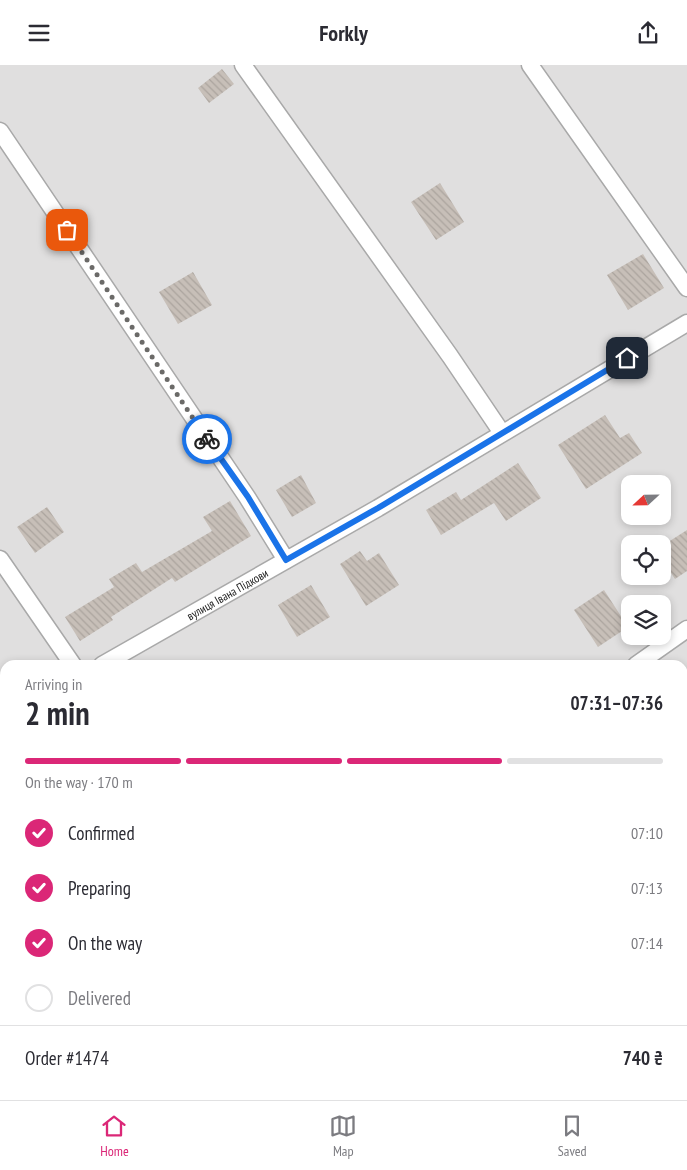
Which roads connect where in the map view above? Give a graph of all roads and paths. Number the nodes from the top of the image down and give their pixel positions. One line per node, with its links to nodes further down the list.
1 (243, 65): 6 (street)
2 (530, 65): 4 (street)
3 (0, 131): 8 (street)
4 (687, 288)
5 (687, 323): 6 (street, вулиця Івана Підкови)
6 (502, 433): 8 (street, вулиця Івана Підкови)
7 (0, 559): 10 (street)
8 (286, 560): 11 (street, вулиця Івана Підкови)
9 (687, 629): 12 (street)
10 (69, 660)
11 (111, 660)
12 (643, 660)

